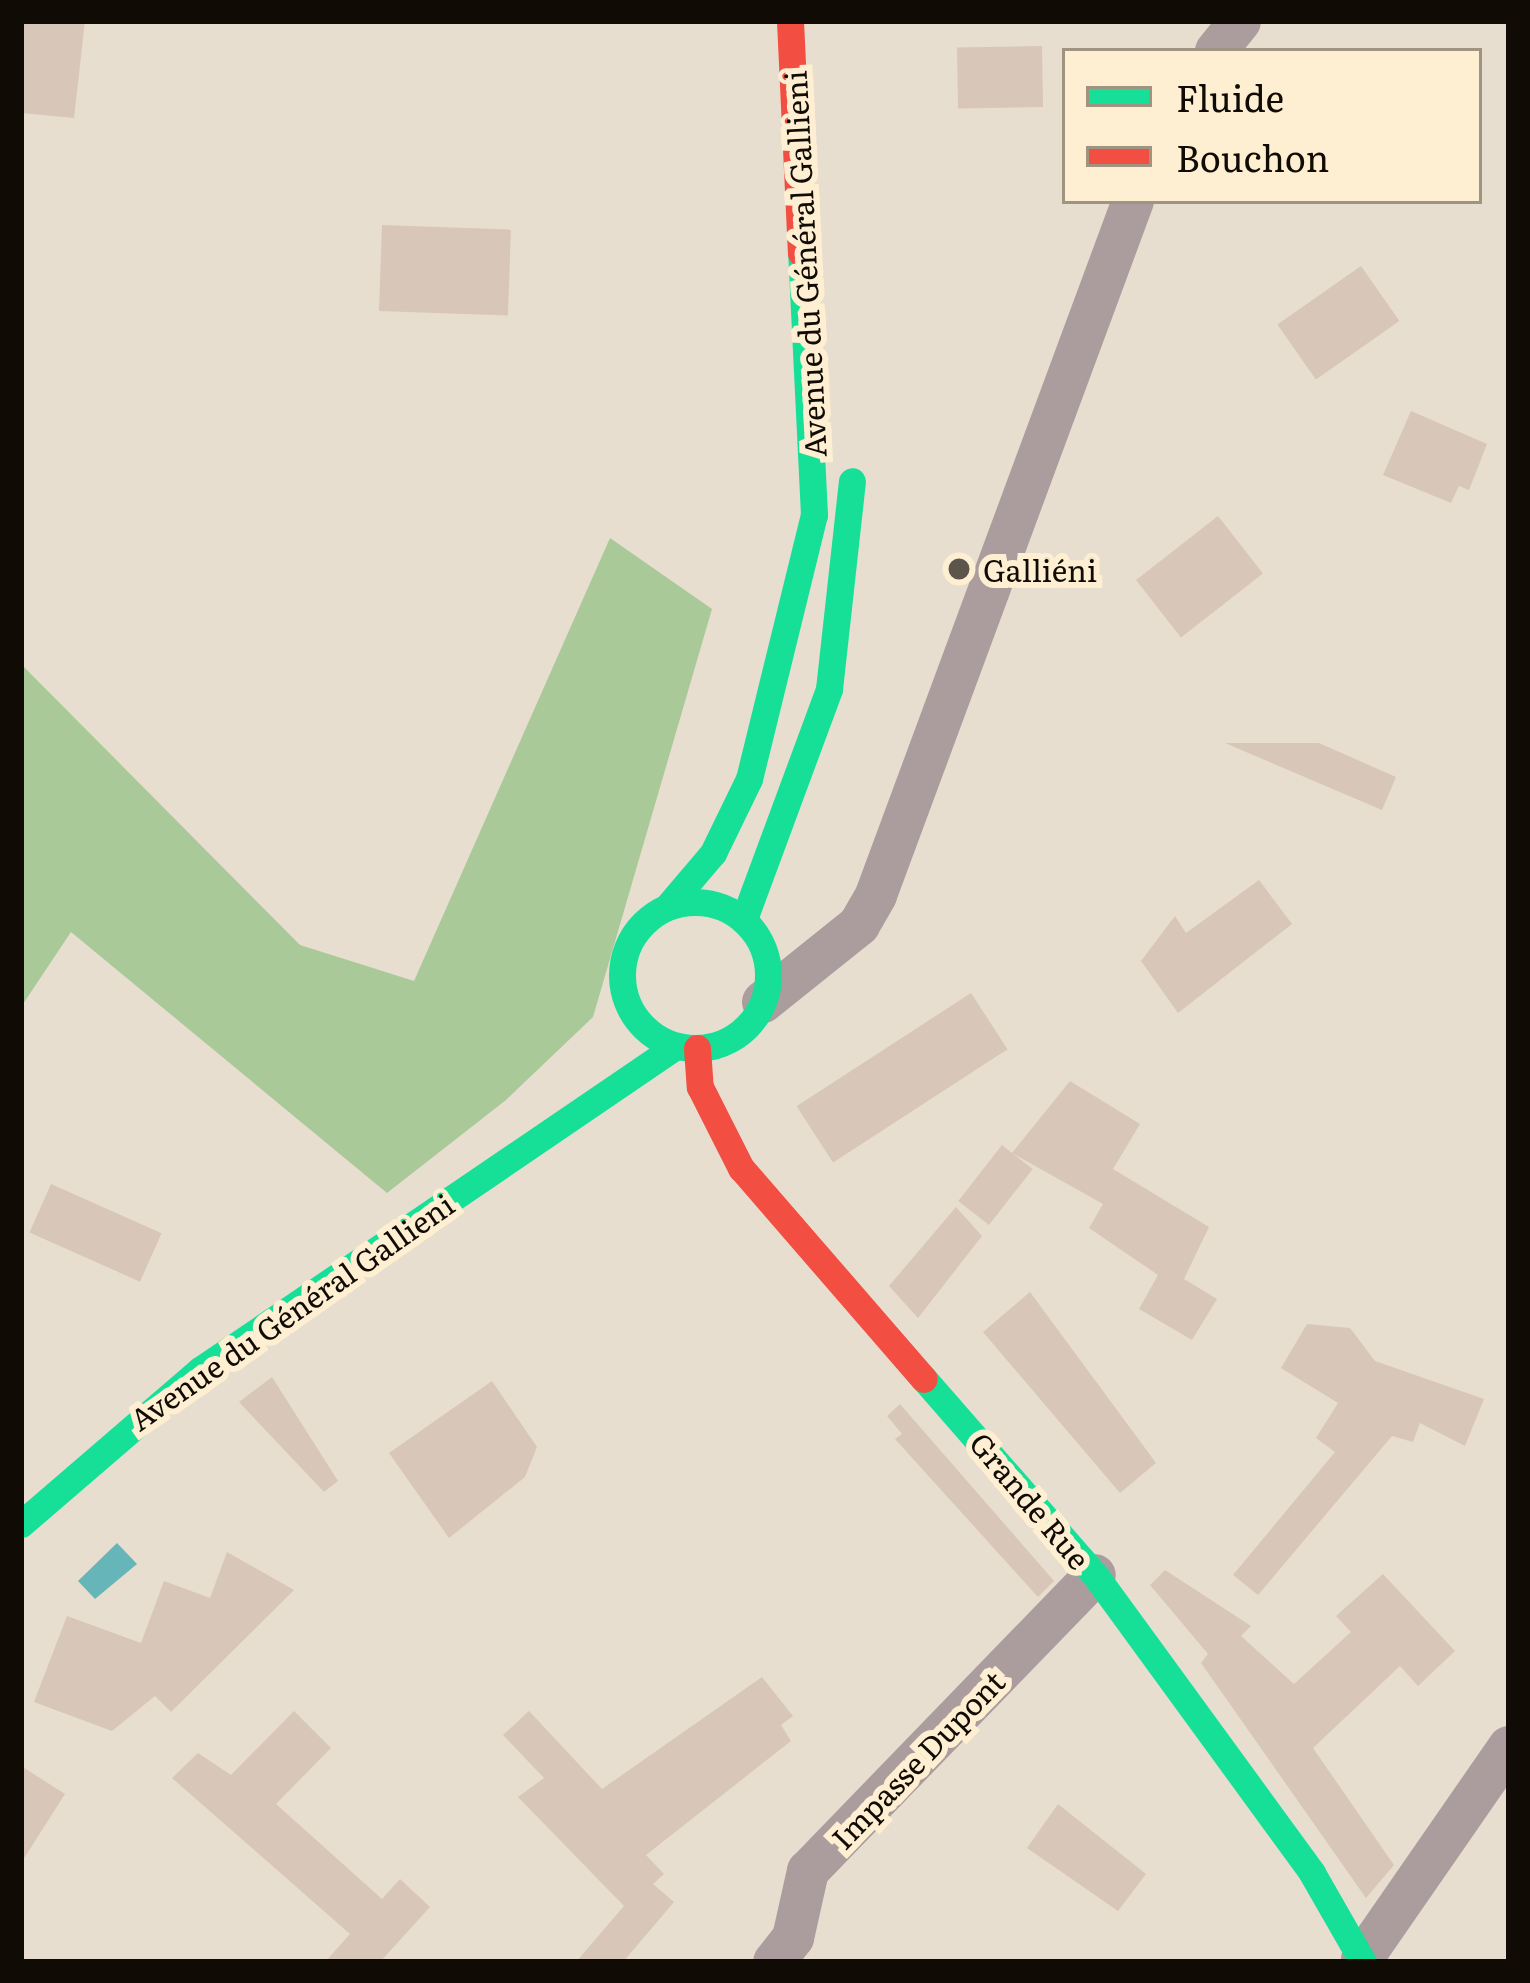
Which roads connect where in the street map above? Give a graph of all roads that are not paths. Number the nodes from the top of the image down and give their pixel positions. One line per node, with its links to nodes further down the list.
1 (790, 21): 8 (street, Avenue du Général Gallieni)
2 (816, 21): 5 (street, Avenue du Général Gallieni)
3 (1240, 21): 4 (street)
4 (1218, 48)
5 (832, 202)
6 (1132, 204): 10 (street)
7 (852, 439): 9 (street, Avenue du Général Gallieni)
8 (668, 907): 9 (street); 13 (street)
9 (743, 919): 11 (street)
10 (818, 957): 11 (street); 12 (street)
11 (767, 958): 12 (street)
12 (764, 1002): 14 (street)
13 (633, 1015): 14 (street); 15 (street, Avenue du Général Gallieni)
14 (687, 1047): 15 (street, Avenue du Général Gallieni); 17 (street, Grande Rue)
15 (572, 1110): 16 (street, Avenue du Général Gallieni)
16 (21, 1524)
17 (1095, 1575): 19 (street, Grande Rue); 20 (street, Impasse Dupont)
18 (1509, 1747): 19 (street)
19 (1362, 1961)
20 (774, 1962)

